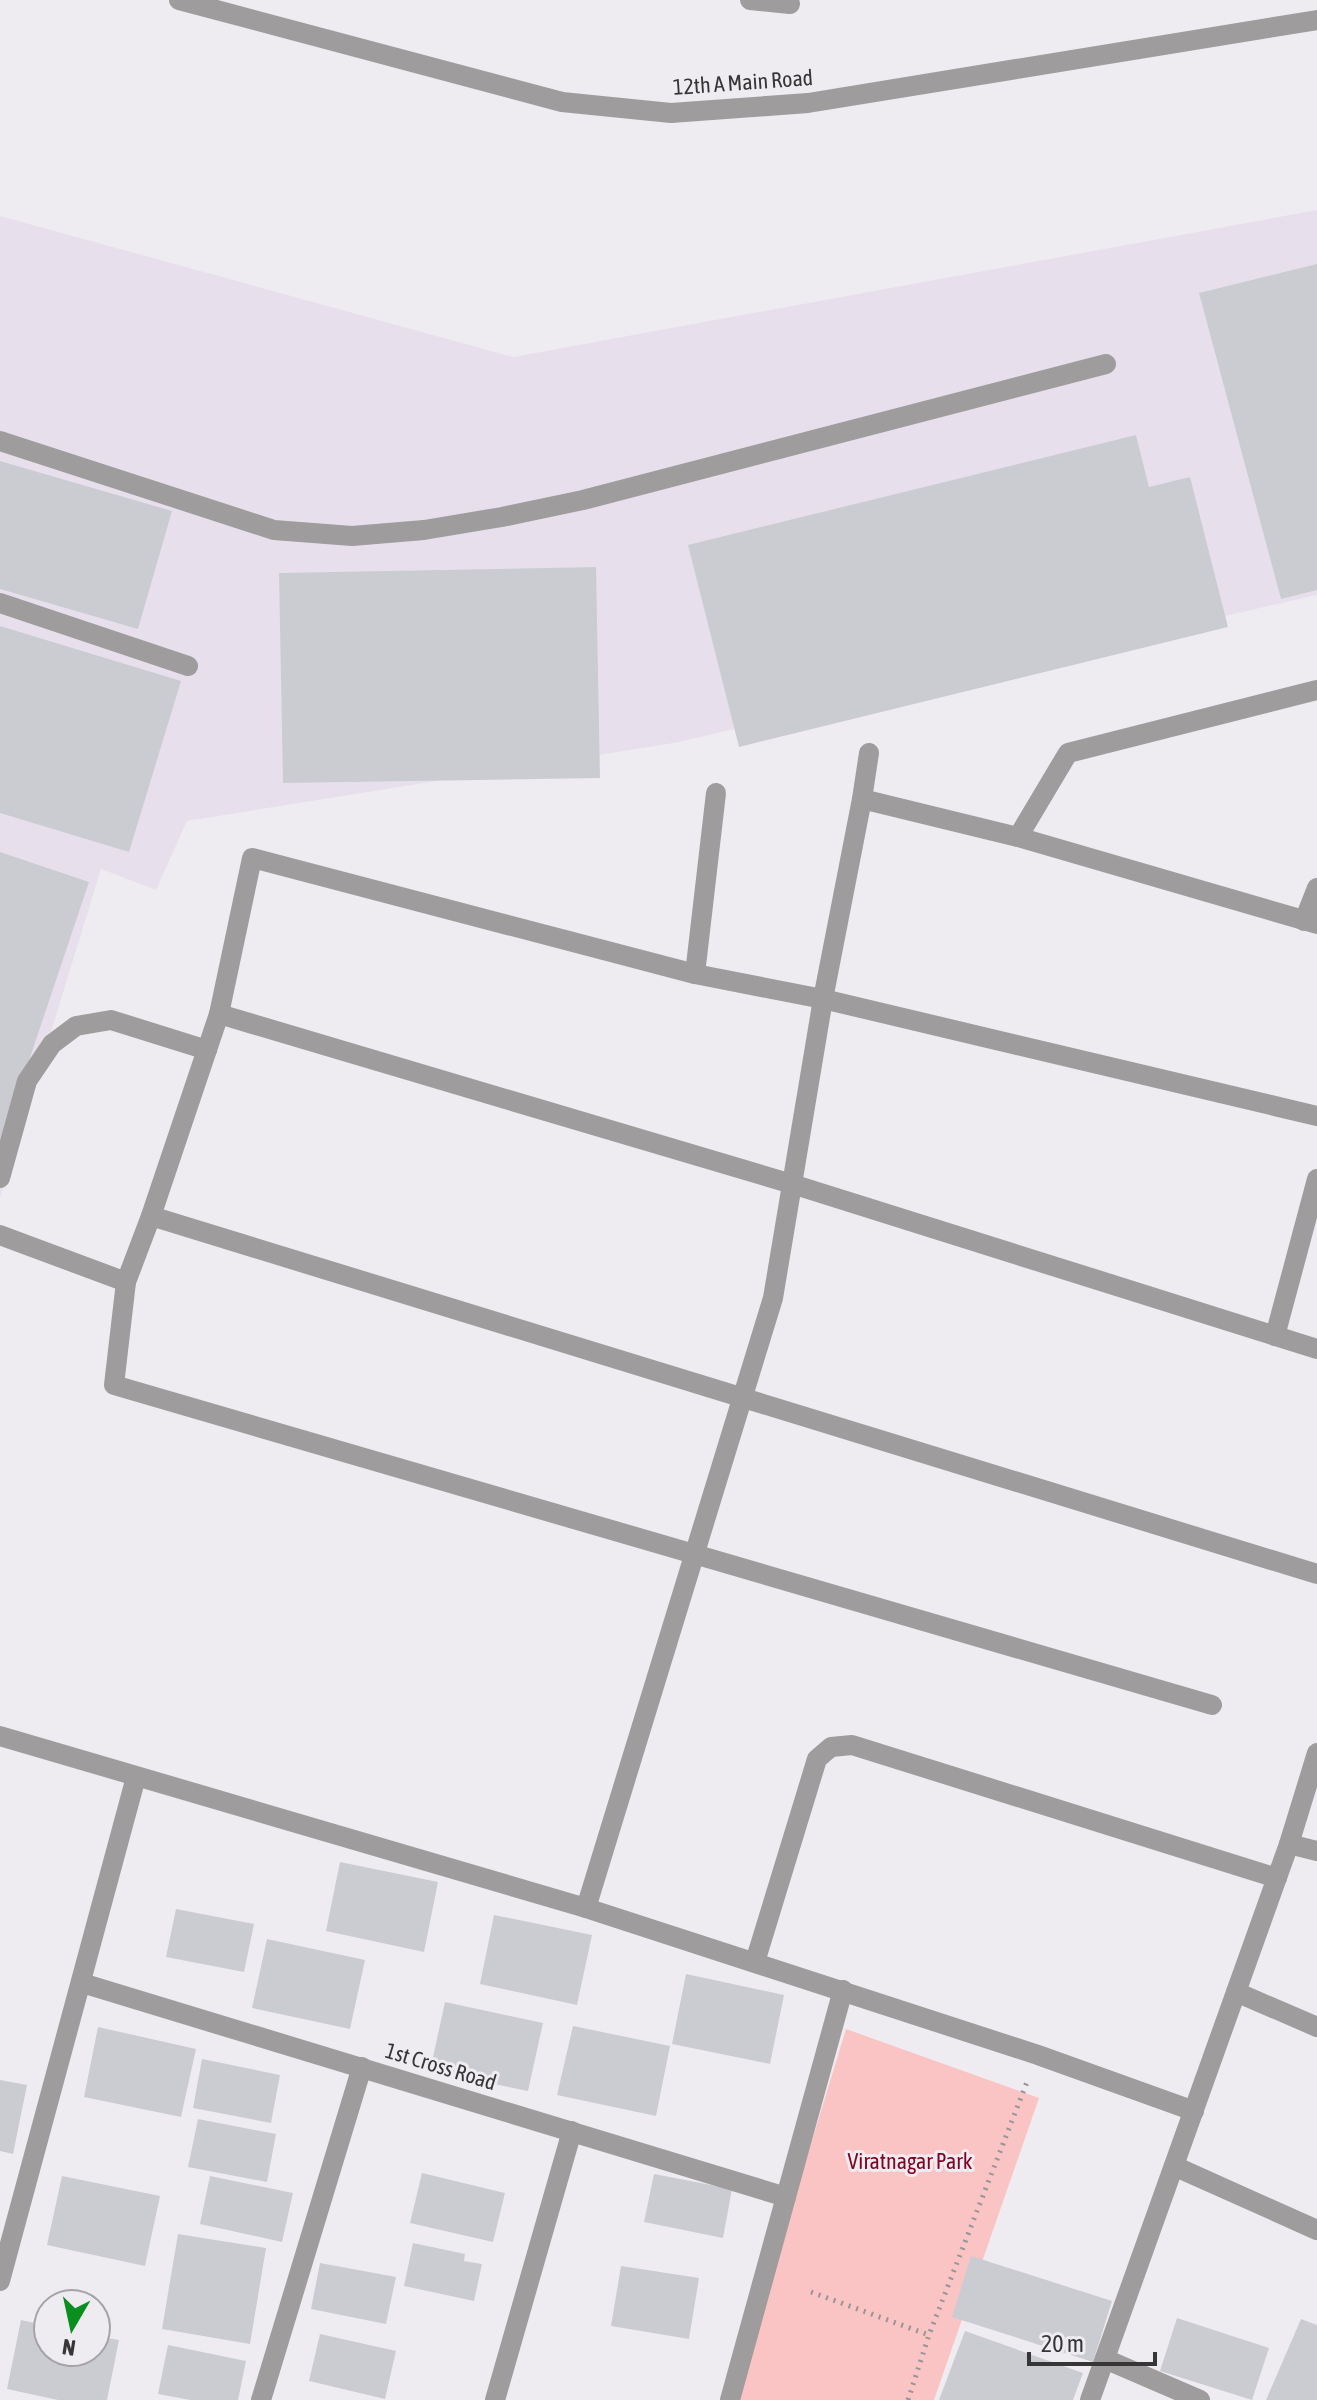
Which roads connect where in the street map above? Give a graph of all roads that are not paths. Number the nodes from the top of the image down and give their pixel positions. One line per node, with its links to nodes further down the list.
1 (179, 0): 4 (street, 12th A Main Road)
2 (750, 0): 3 (street)
3 (790, 4)
4 (1317, 20)
5 (1106, 364): 6 (street)
6 (0, 441)
7 (0, 603): 8 (street)
8 (188, 666)
9 (1317, 690): 13 (street)
10 (869, 753): 12 (street)
11 (716, 793): 16 (street)
12 (862, 799): 13 (street); 17 (street)
13 (1018, 837): 15 (street)
14 (1317, 888): 15 (street)
15 (1311, 922)
16 (695, 974): 17 (street); 18 (street)
17 (823, 999): 20 (street); 23 (street)
18 (219, 1014): 19 (street); 23 (street)
19 (207, 1050): 21 (street); 24 (street)
20 (1317, 1116)
21 (0, 1178)
22 (1317, 1179): 27 (street)
23 (792, 1184): 27 (street); 29 (street)
24 (151, 1216): 26 (street); 29 (street)
25 (0, 1235): 26 (street)
26 (126, 1282): 30 (street)
27 (1275, 1336): 28 (street)
28 (1317, 1349)
29 (743, 1397): 30 (street); 31 (street)
30 (695, 1554): 32 (street); 39 (street)
31 (1317, 1574)
32 (1212, 1705)
33 (0, 1736): 35 (street)
34 (1317, 1753): 36 (street)
35 (136, 1777): 39 (street); 41 (street)
36 (1289, 1844): 37 (street); 38 (street)
37 (1317, 1851)
38 (1277, 1878): 40 (street); 43 (street)
39 (586, 1908): 40 (street)
40 (755, 1962): 42 (street)
41 (82, 1983): 45 (street, 1st Cross Road); 51 (street)
42 (843, 1990): 46 (street); 49 (street)
43 (1236, 1992): 44 (street); 46 (street)
44 (1317, 2027)
45 (362, 2067): 47 (street, 1st Cross Road); 53 (street)
46 (1194, 2111): 48 (street)
47 (572, 2131): 49 (street, 1st Cross Road); 54 (street)
48 (1174, 2166): 50 (street); 52 (street)
49 (786, 2197): 55 (street)
50 (1317, 2230)
51 (0, 2281)
52 (1105, 2359): 56 (street); 57 (street)
53 (261, 2400)
54 (495, 2400)
55 (730, 2400)
56 (1090, 2400)
57 (1200, 2400)

